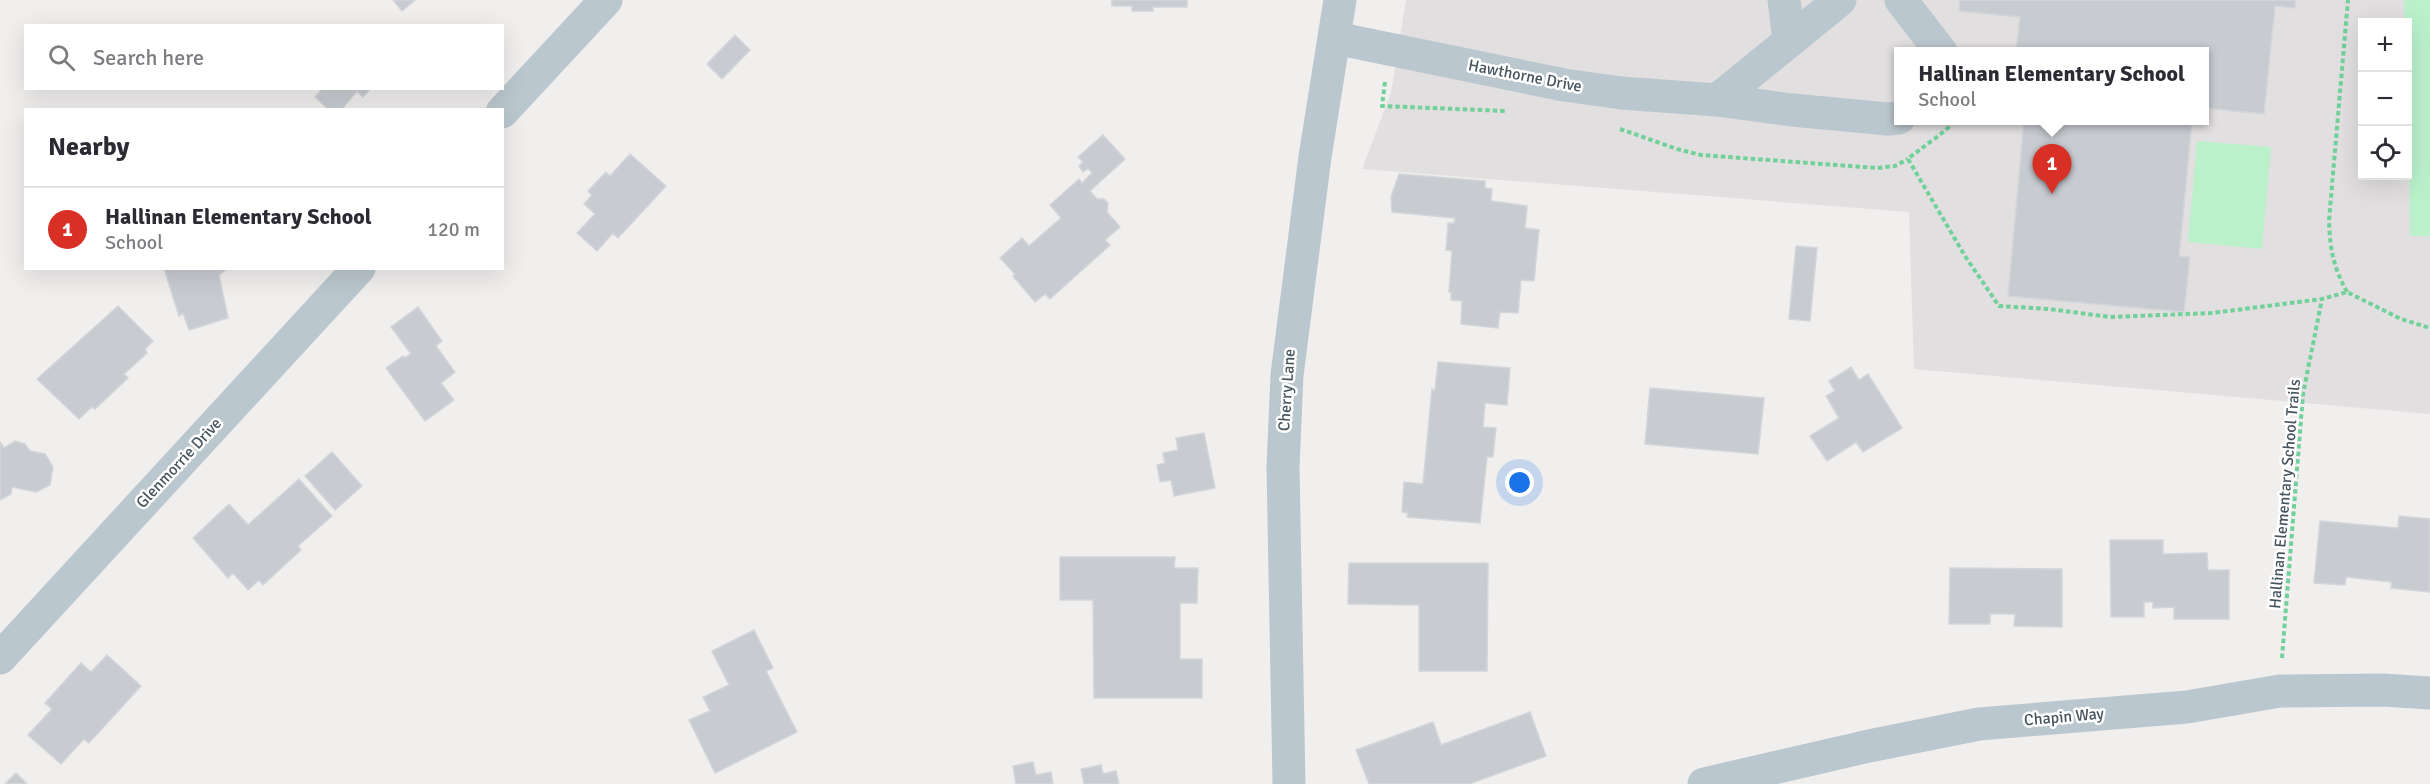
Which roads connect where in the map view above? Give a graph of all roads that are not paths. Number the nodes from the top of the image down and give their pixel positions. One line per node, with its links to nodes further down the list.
1 (606, 0): 10 (street)
2 (1341, 0): 6 (street, Cherry Lane)
3 (1784, 0): 7 (street)
4 (1840, 0): 7 (street)
5 (1901, 0): 8 (street)
6 (1335, 39): 9 (street, Hawthorne Drive); 15 (street, Cherry Lane)
7 (1789, 40): 9 (street)
8 (1938, 47)
9 (1717, 100): 11 (street, Hawthorne Drive)
10 (504, 110)
11 (1894, 118)
12 (357, 270): 13 (street, Glenmorrie Drive)
13 (0, 658)
14 (2430, 693): 16 (street, Chapin Way)
15 (1289, 784)
16 (1704, 784)

